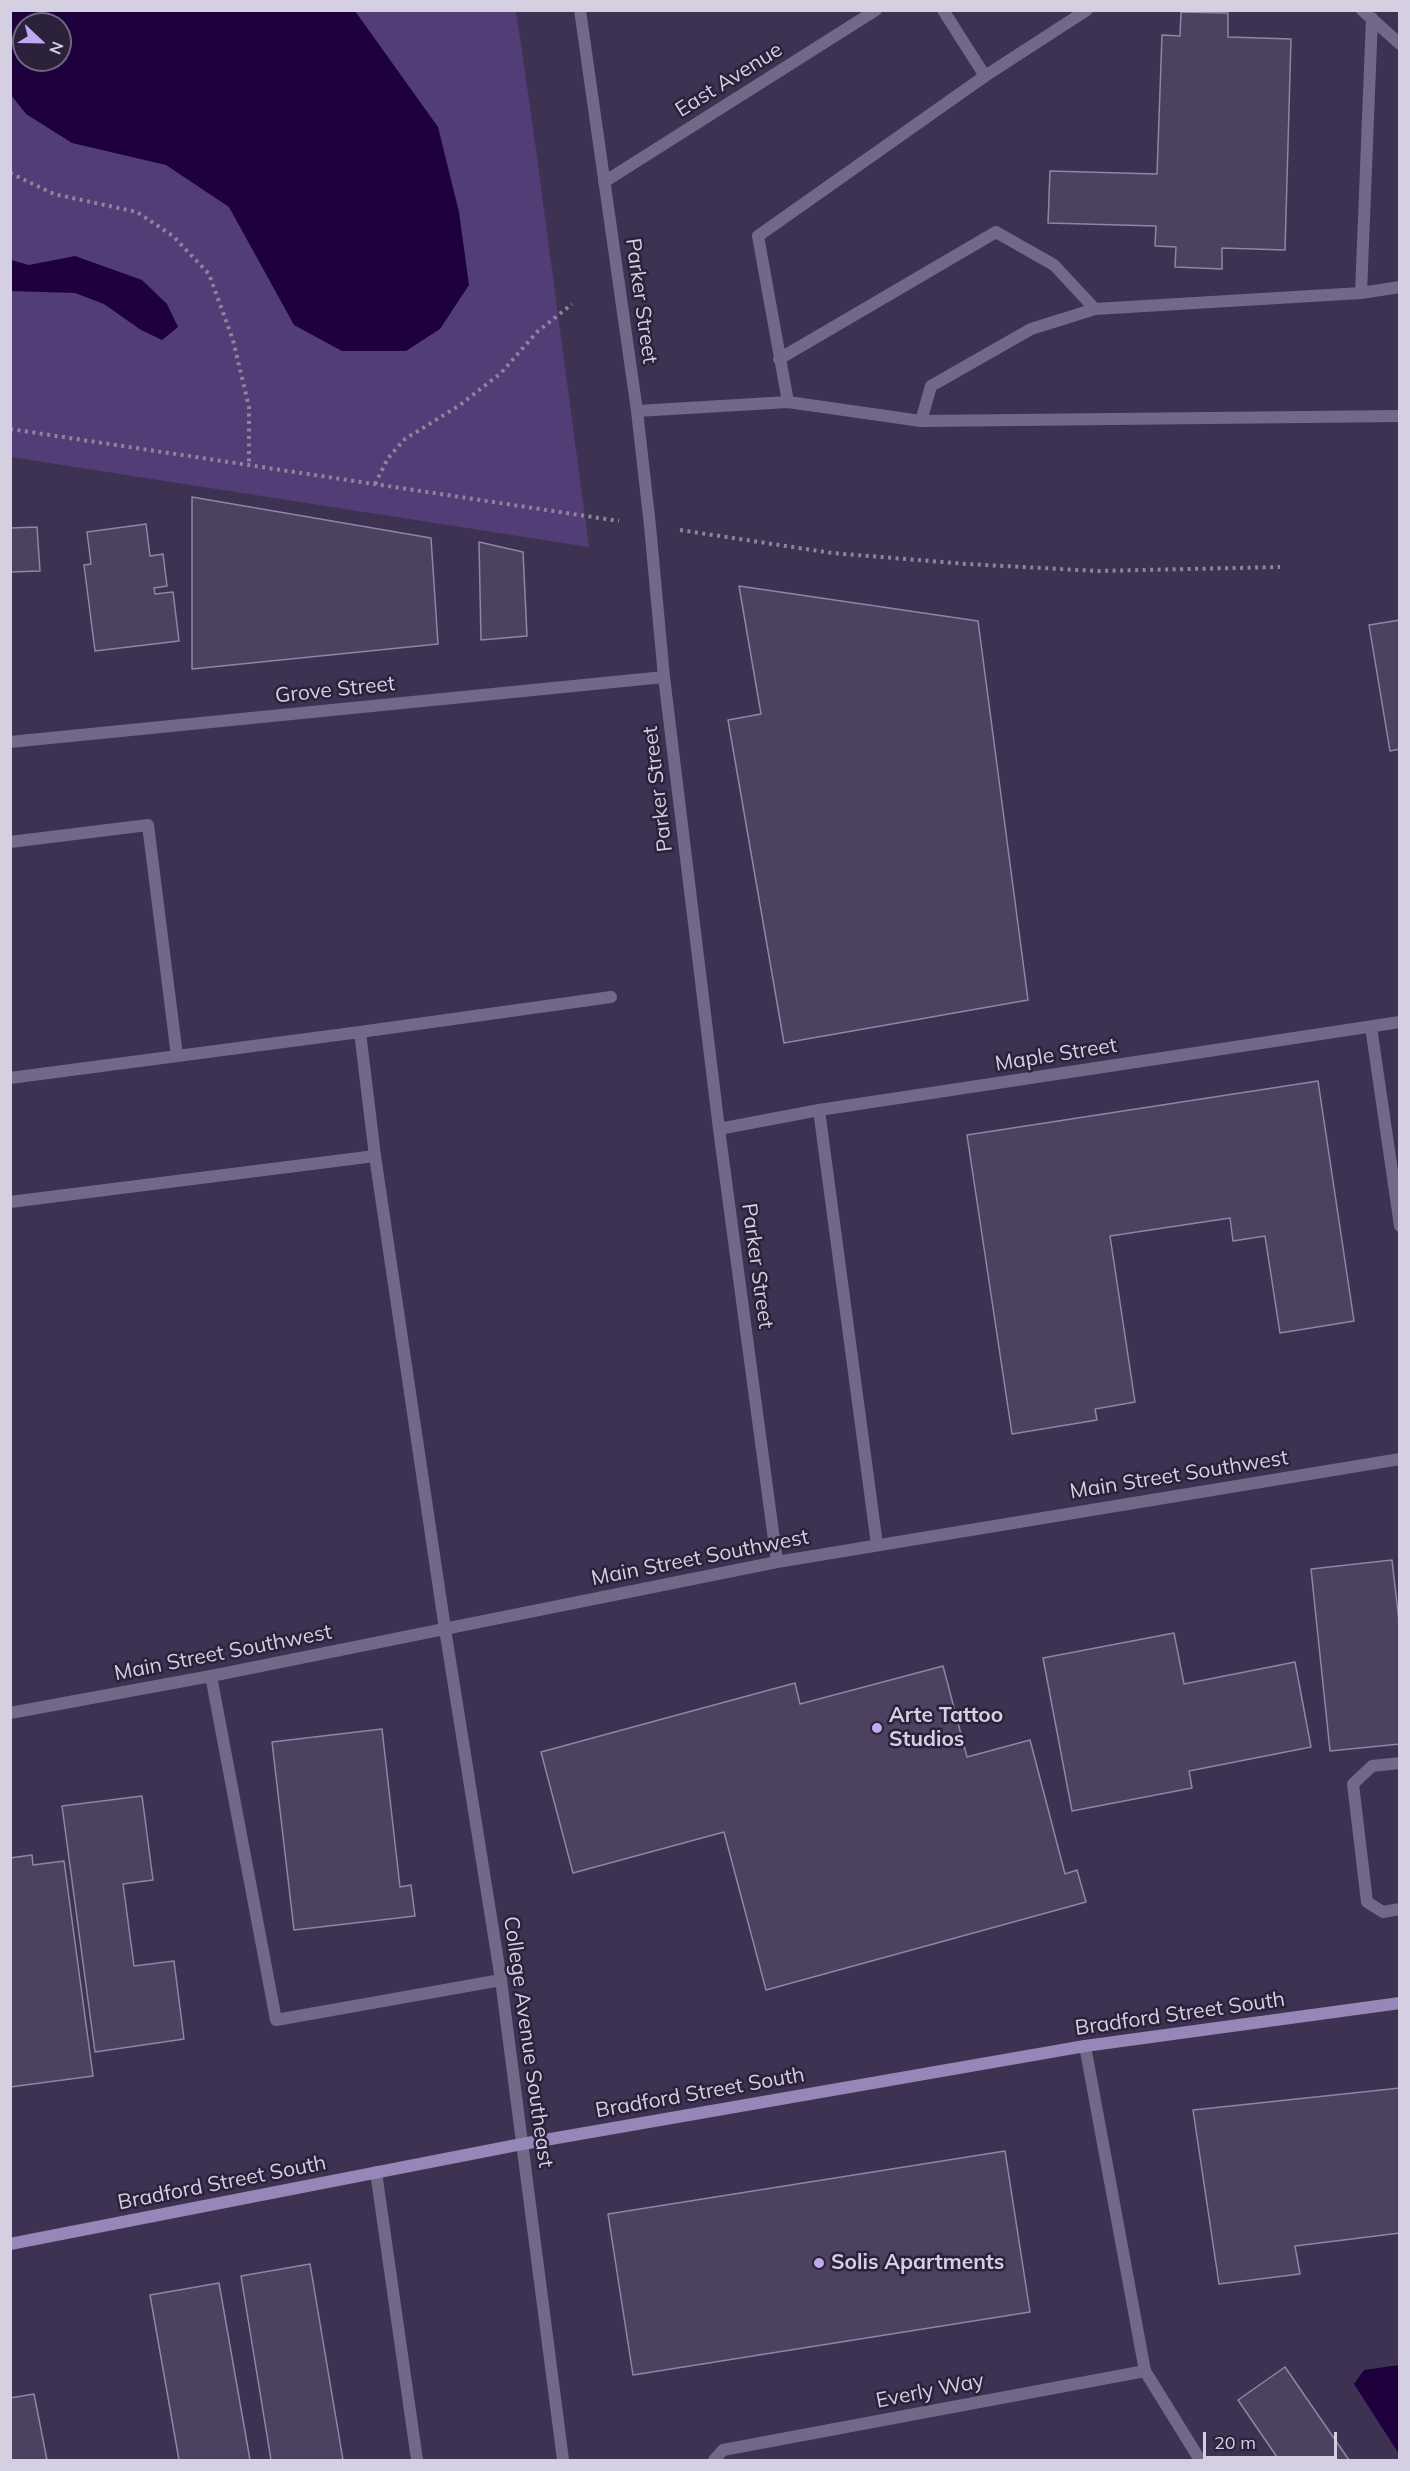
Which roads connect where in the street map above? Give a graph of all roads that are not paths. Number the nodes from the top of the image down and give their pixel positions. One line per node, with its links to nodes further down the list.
1 (580, 10): 8 (street, Parker Street)
2 (876, 10): 8 (street, East Avenue)
3 (943, 10): 7 (street)
4 (1087, 10): 7 (street)
5 (1367, 14): 6 (street); 10 (street)
6 (1400, 44)
7 (985, 76): 12 (street)
8 (604, 182): 14 (street, Parker Street)
9 (1400, 287): 10 (street)
10 (1361, 293): 11 (street)
11 (1095, 309): 12 (street); 16 (street)
12 (779, 359): 13 (street)
13 (788, 402): 14 (street); 16 (street)
14 (637, 411): 17 (street, Parker Street)
15 (1400, 416): 16 (street)
16 (921, 422)
17 (664, 677): 18 (street, Grove Street); 27 (street, Parker Street)
18 (10, 742)
19 (10, 842): 24 (street)
20 (611, 997): 23 (street)
21 (1400, 1022): 22 (street, Maple Street)
22 (1371, 1027): 26 (street, Maple Street); 30 (street)
23 (360, 1032): 24 (street); 28 (street, College Avenue Southeast)
24 (177, 1056): 25 (street)
25 (10, 1078)
26 (819, 1110): 27 (street, Maple Street); 32 (street)
27 (718, 1129): 33 (street, Parker Street)
28 (375, 1156): 29 (street); 34 (street, College Avenue Southeast)
29 (10, 1202)
30 (1400, 1226)
31 (1400, 1459): 32 (street, Main Street Southwest)
32 (878, 1545): 33 (street, Main Street Southwest)
33 (777, 1562): 34 (street, Main Street Southwest)
34 (445, 1629): 35 (street, Main Street Southwest); 39 (street, College Avenue Southeast)
35 (211, 1676): 36 (street, Main Street Southwest); 39 (street)
36 (10, 1713)
37 (1400, 1763): 38 (street)
38 (1400, 1909)
39 (501, 1980): 42 (street, College Avenue Southeast)
40 (1400, 2003): 41 (street, Bradford Street South)
41 (1085, 2046): 42 (street, Bradford Street South); 45 (street)
42 (522, 2144): 43 (street, Bradford Street South); 47 (street, College Avenue Southeast)
43 (376, 2172): 44 (street, Bradford Street South); 46 (street)
44 (10, 2244)
45 (1145, 2371): 48 (street, Everly Way); 49 (street)
46 (417, 2460)
47 (563, 2460)
48 (714, 2460)
49 (1200, 2460)

